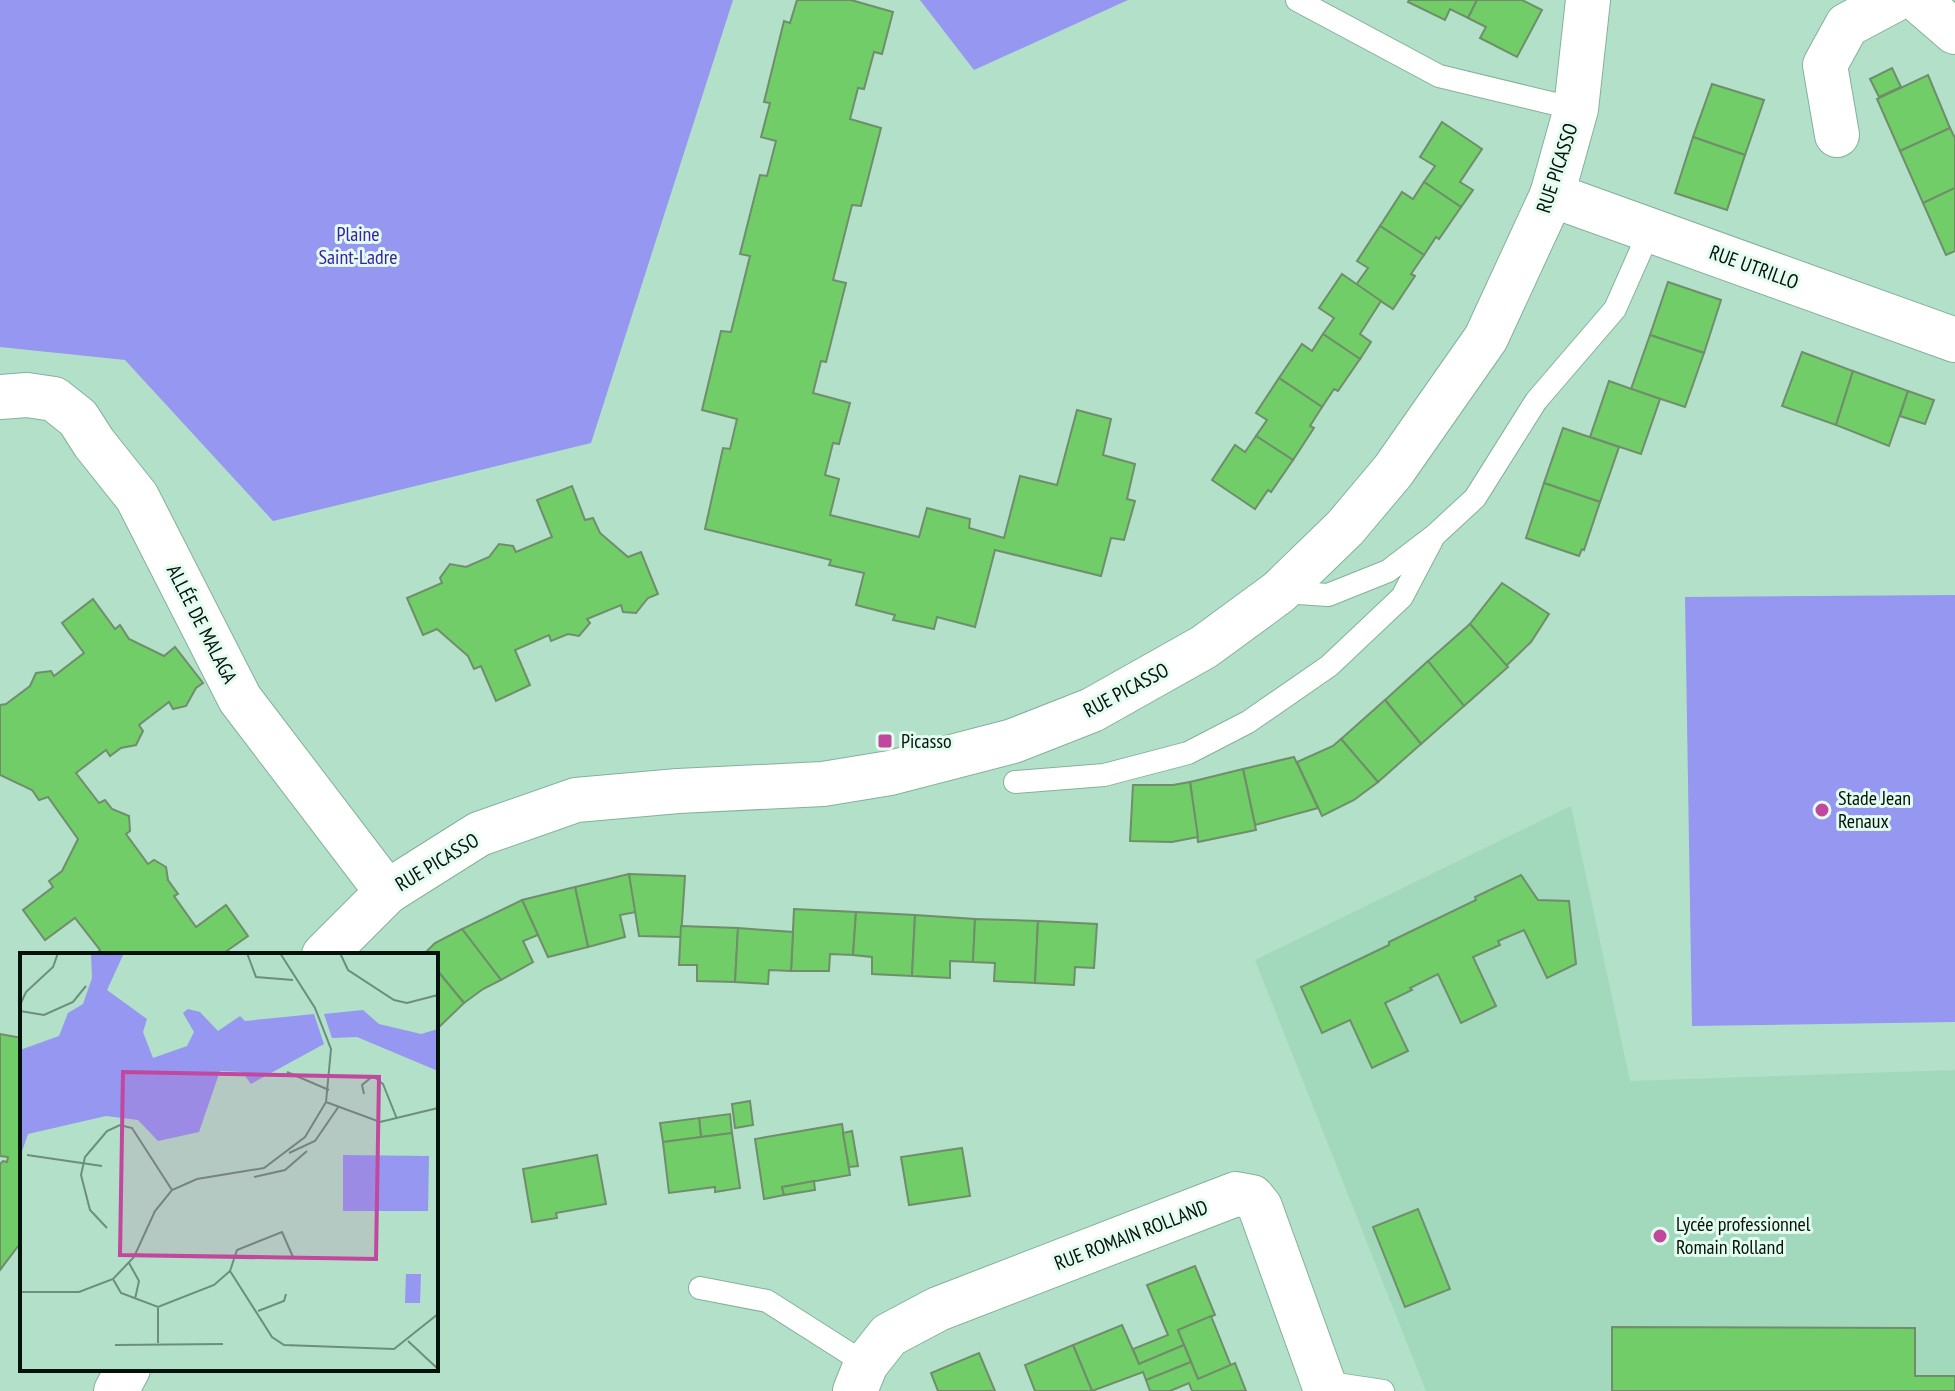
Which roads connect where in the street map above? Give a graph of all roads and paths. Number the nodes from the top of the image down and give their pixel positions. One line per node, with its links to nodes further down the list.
1 (1297, 0): 6 (lane)
2 (1588, 0): 6 (street, RUE PICASSO)
3 (1894, 0): 7 (street)
4 (1918, 0): 5 (street)
5 (1955, 32)
6 (1576, 109): 8 (street, RUE PICASSO)
7 (1837, 135)
8 (1552, 195): 9 (street, RUE UTRILLO); 13 (street, RUE PICASSO)
9 (1650, 230): 10 (street, RUE UTRILLO); 12 (lane)
10 (1955, 340)
11 (0, 397): 15 (street, ALLÉE DE MALAGA)
12 (1435, 535): 13 (lane); 14 (lane)
13 (1279, 592): 15 (street, RUE PICASSO)
14 (1015, 782)
15 (387, 892): 16 (street, RUE PICASSO)
16 (326, 953)
17 (700, 1288): 19 (lane)
18 (127, 1371): 21 (street)
19 (860, 1378): 20 (street, RUE ROMAIN ROLLAND)
20 (1323, 1382): 22 (lane)
21 (116, 1391)
22 (1383, 1391)

